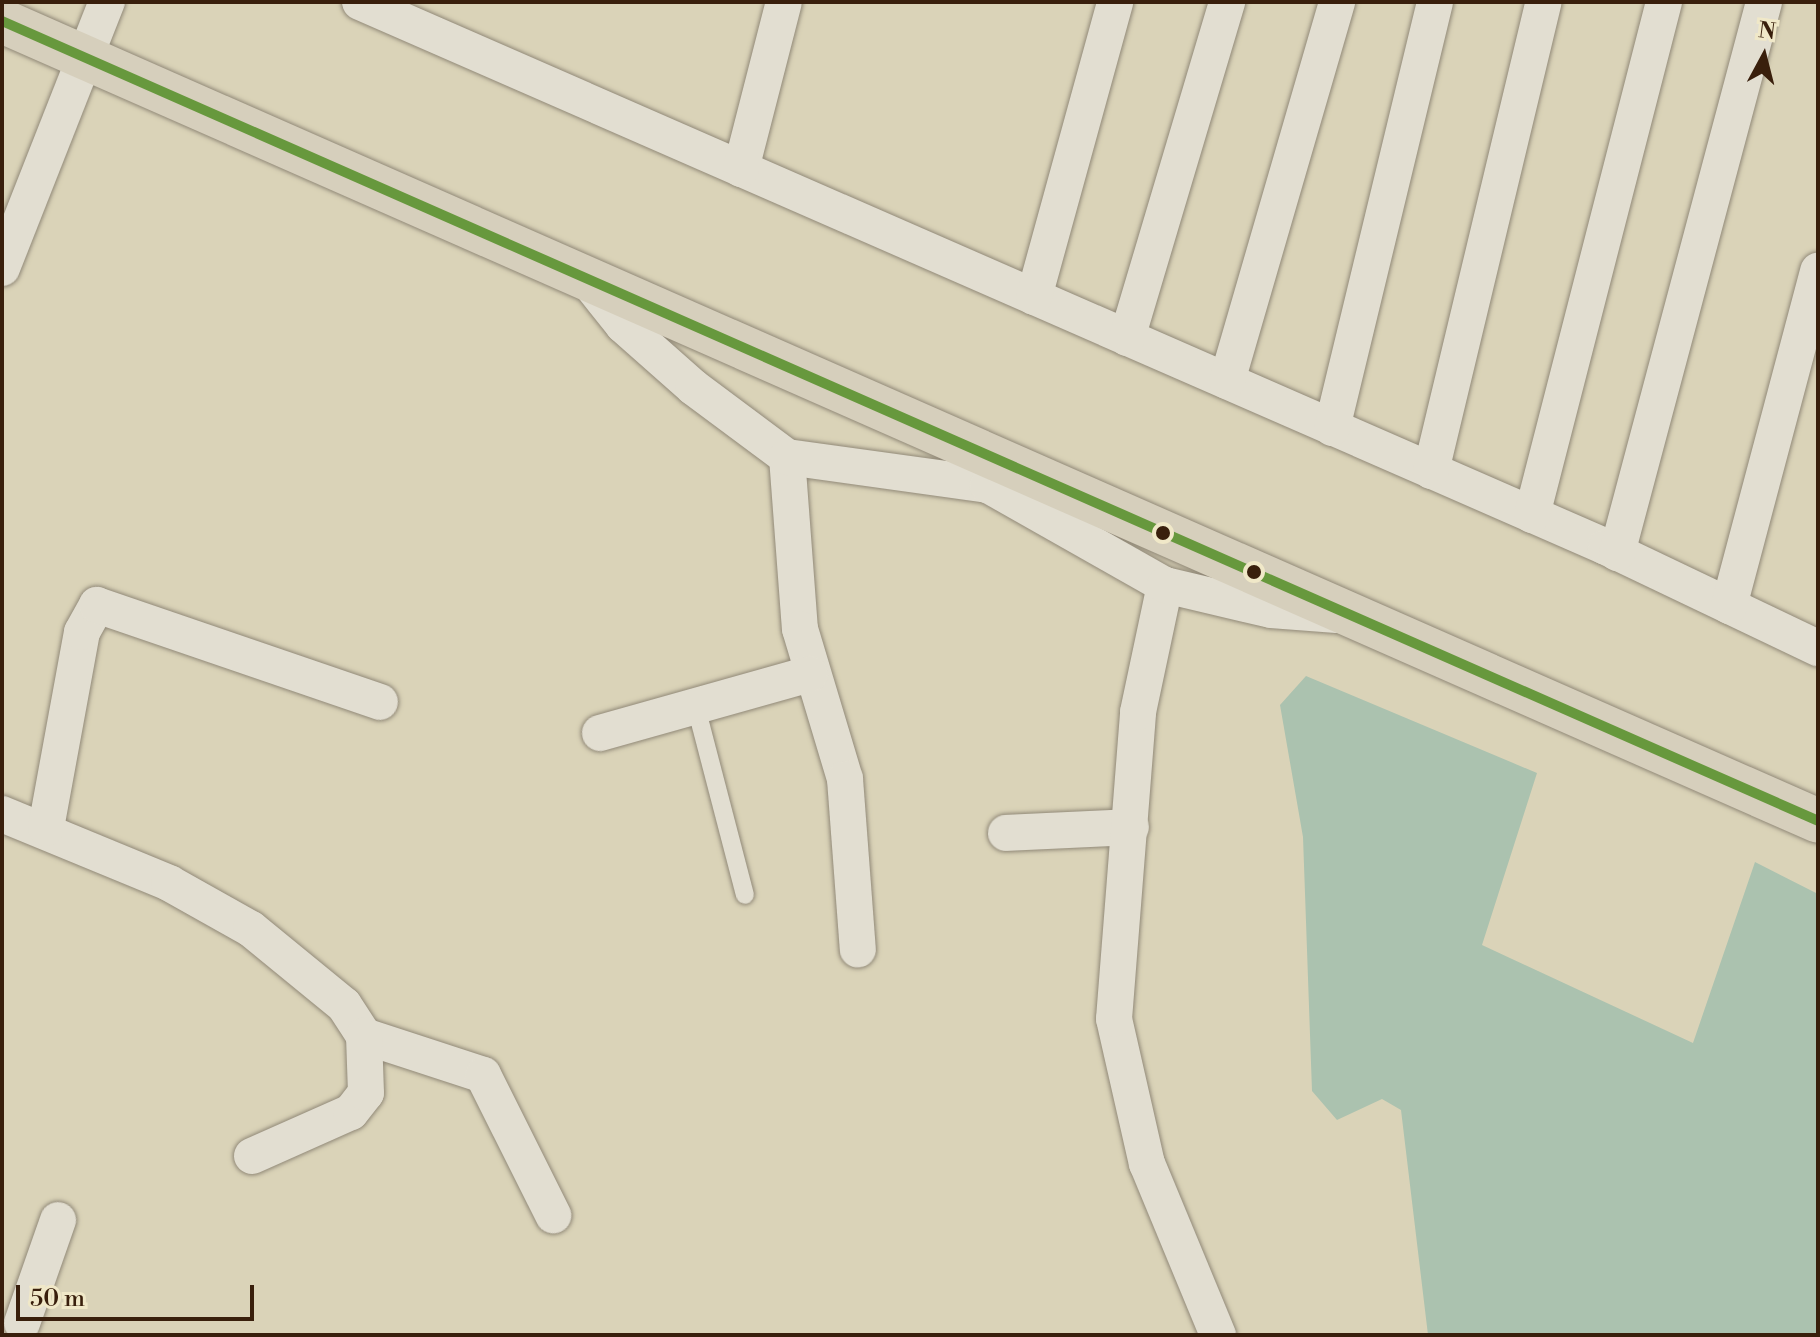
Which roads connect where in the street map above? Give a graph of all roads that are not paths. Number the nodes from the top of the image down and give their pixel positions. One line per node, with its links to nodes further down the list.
1 (107, 2): 12 (street)
2 (360, 2): 13 (street)
3 (784, 2): 13 (street)
4 (1115, 2): 17 (street)
5 (1227, 2): 18 (street)
6 (1337, 2): 19 (street)
7 (1435, 2): 20 (street)
8 (1544, 2): 23 (street)
9 (1664, 2): 24 (street)
10 (1764, 2): 25 (street)
11 (2, 21): 12 (main road)
12 (81, 60): 14 (street); 16 (main road)
13 (741, 169): 17 (street)
14 (2, 268)
15 (1818, 271): 27 (street)
16 (592, 286): 21 (street); 22 (main road)
17 (1034, 297): 18 (street)
18 (1127, 338): 19 (street)
19 (1227, 381): 20 (street)
20 (1332, 428): 23 (street)
21 (787, 457): 22 (street); 30 (street)
22 (991, 471): 26 (street); 28 (main road)
23 (1431, 471): 24 (street)
24 (1532, 515): 25 (street)
25 (1617, 553): 27 (street)
26 (1165, 585): 28 (street); 36 (street)
27 (1729, 606): 29 (street)
28 (1358, 617): 35 (main road)
29 (1818, 648)
30 (810, 674): 32 (street); 40 (street)
31 (380, 702): 37 (street)
32 (696, 707): 33 (street); 39 (lane)
33 (600, 733)
34 (2, 814): 37 (street)
35 (1818, 821)
36 (1131, 827): 38 (street); 46 (street)
37 (46, 828): 41 (street)
38 (1006, 833)
39 (745, 895)
40 (858, 950)
41 (364, 1036): 42 (street); 43 (street)
42 (252, 1156)
43 (553, 1215)
44 (58, 1220): 45 (street)
45 (22, 1325)
46 (1218, 1335)

